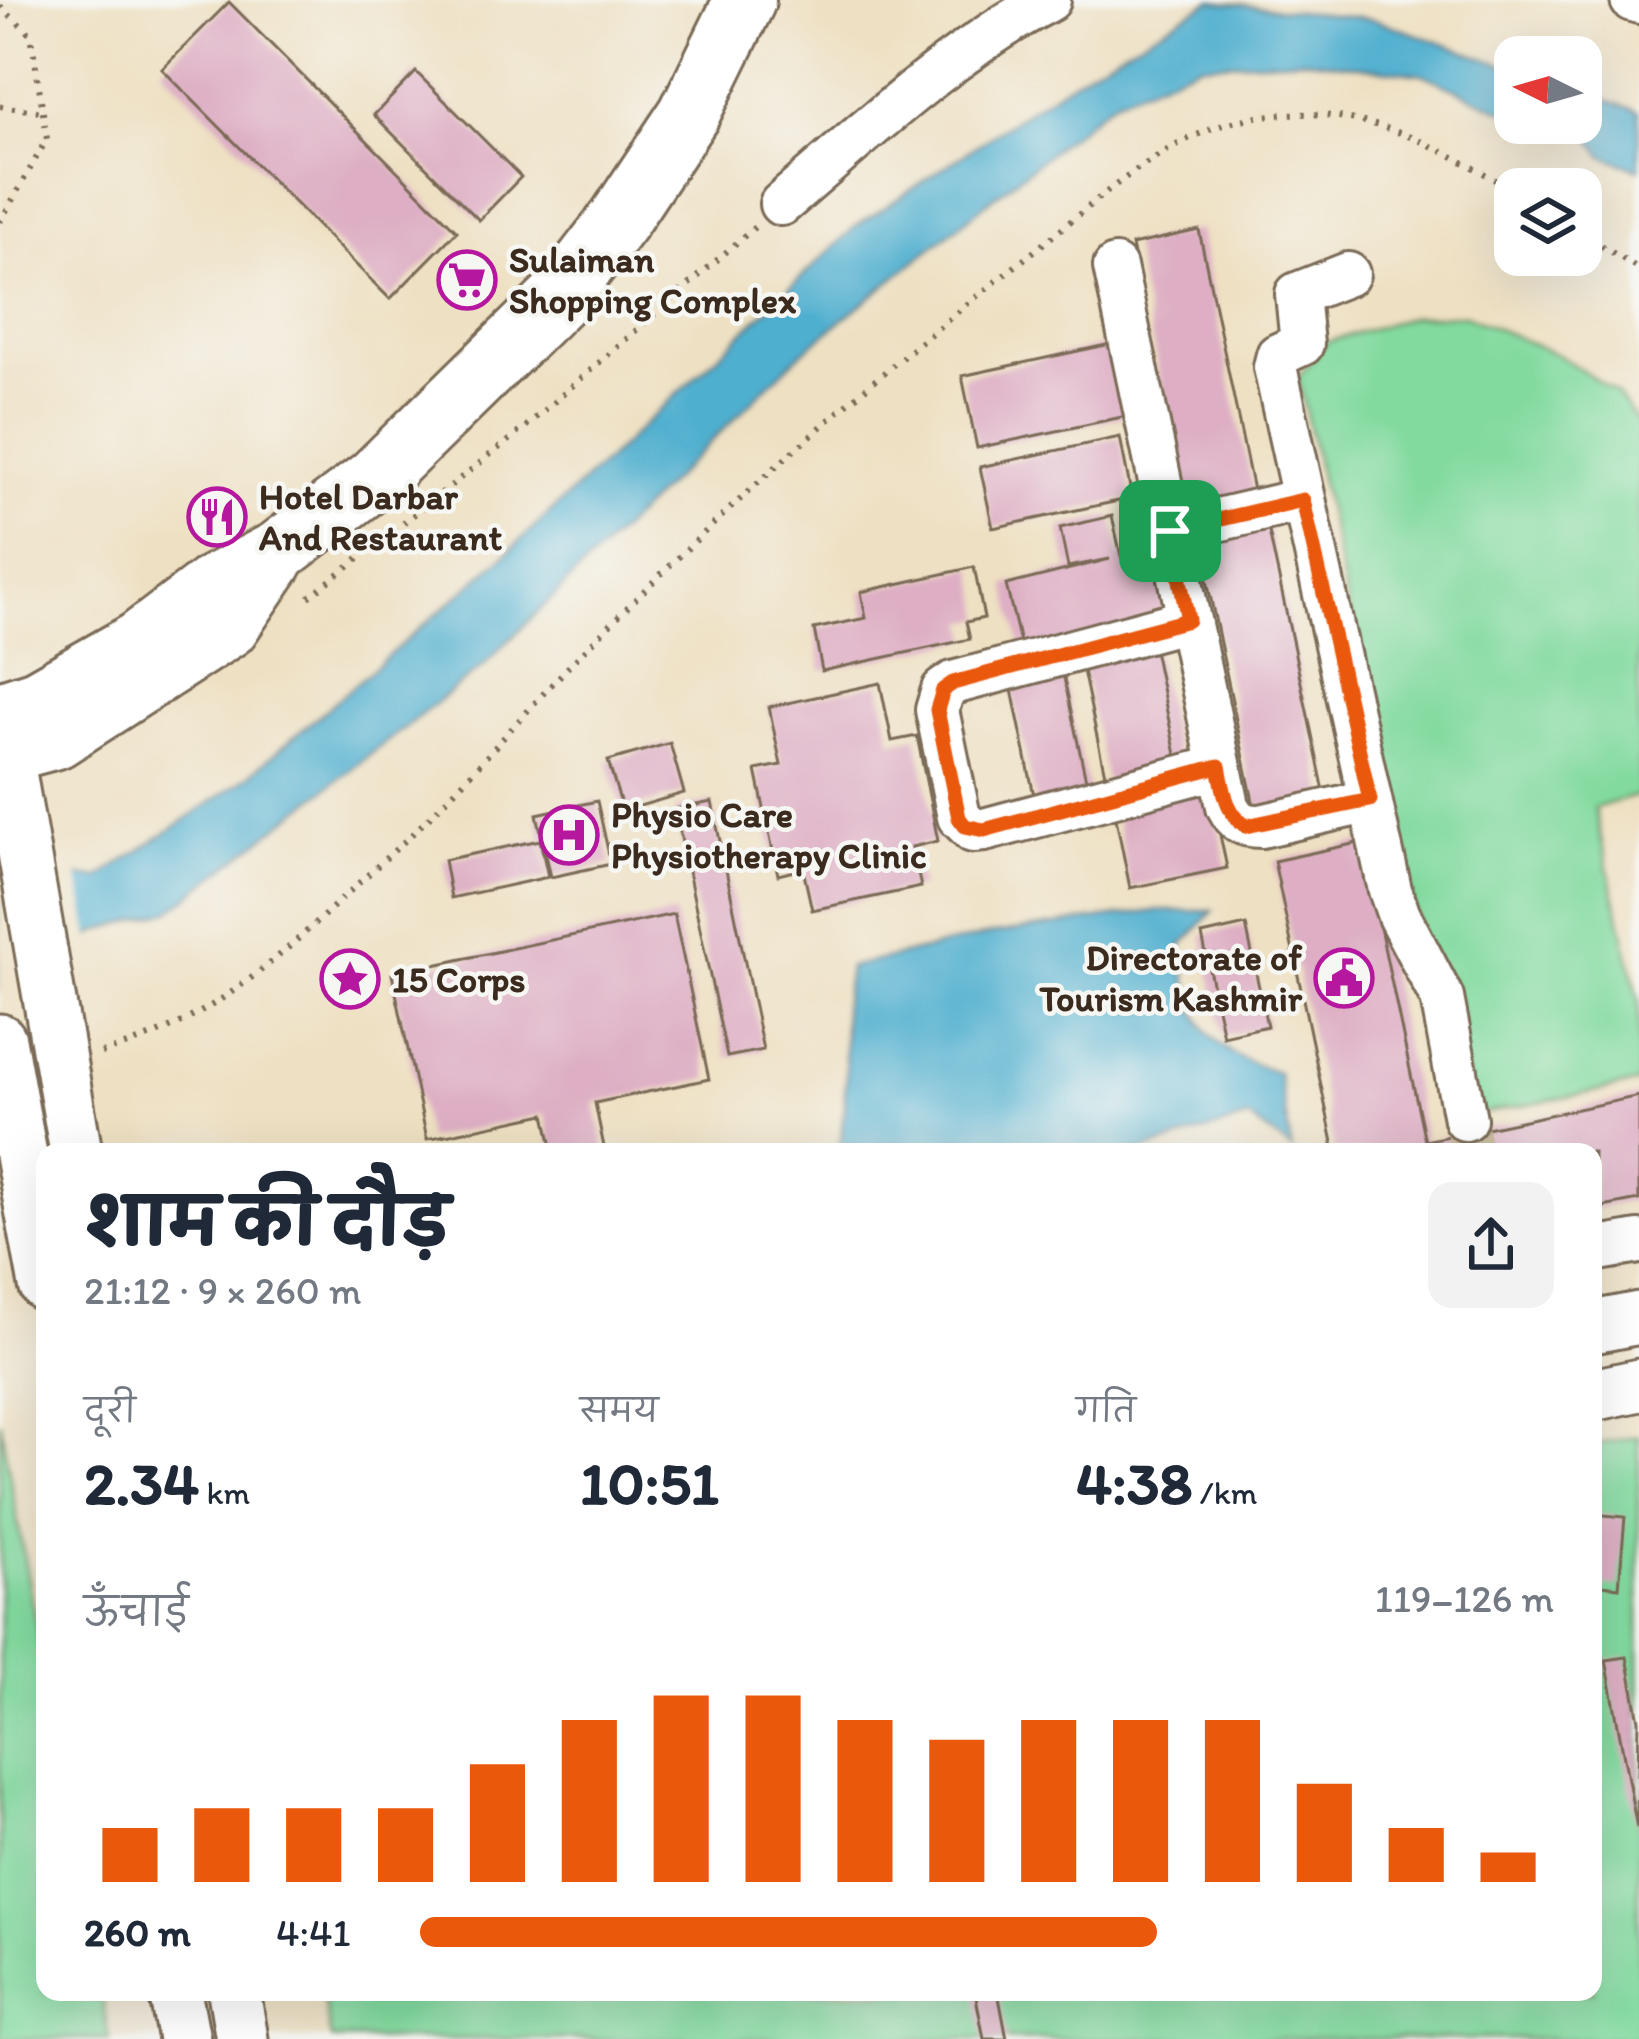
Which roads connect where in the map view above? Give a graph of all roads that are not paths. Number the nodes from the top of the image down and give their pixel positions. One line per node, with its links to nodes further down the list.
1 (745, 0): 9 (highway)
2 (1049, 0): 3 (lane)
3 (781, 204)
4 (1115, 267): 7 (lane)
5 (1348, 274): 6 (lane)
6 (1303, 500): 7 (lane); 11 (lane)
7 (1170, 531): 8 (lane)
8 (1188, 620): 10 (lane); 10 (lane)
9 (4, 746): 14 (main road)
10 (1219, 766): 11 (lane)
11 (1370, 800): 13 (lane)
12 (0, 1040): 15 (main road)
13 (1465, 1119)
14 (74, 1143)
15 (36, 1236)
16 (1639, 1242): 17 (lane)
17 (1602, 1248)
18 (1639, 1318): 19 (main road)
19 (1602, 1325)
20 (1639, 1348): 21 (main road)
21 (1602, 1355)
22 (1639, 1385): 23 (main road)
23 (1602, 1393)
24 (177, 2001): 26 (main road)
25 (236, 2001): 27 (main road)
26 (184, 2039)
27 (242, 2039)

